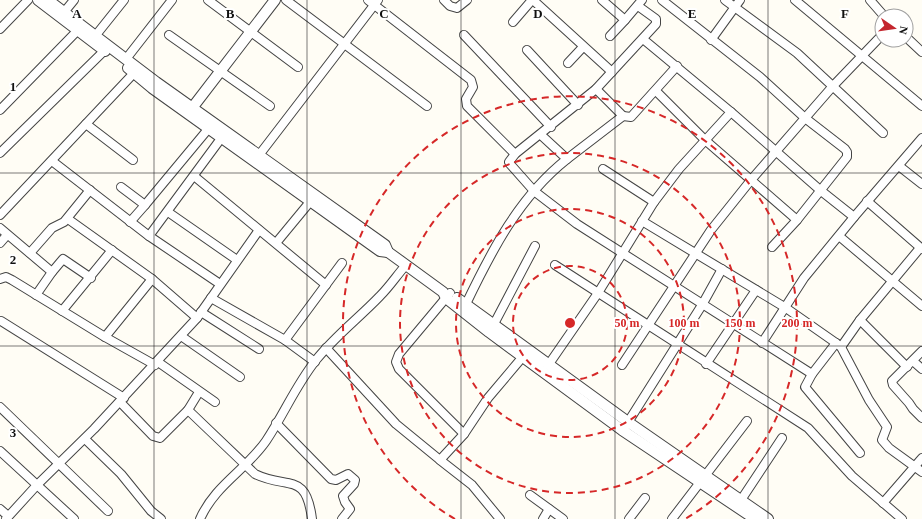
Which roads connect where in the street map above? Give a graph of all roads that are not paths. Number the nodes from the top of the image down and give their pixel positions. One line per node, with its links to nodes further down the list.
1 (28, 0): 26 (street)
2 (38, 0): 27 (street)
3 (48, 0): 23 (street)
4 (74, 0): 23 (street)
5 (124, 0): 29 (street)
6 (172, 0): 43 (street)
7 (208, 0): 28 (street)
8 (275, 0): 28 (street)
9 (286, 0): 35 (street)
10 (444, 0): 11 (street)
11 (466, 0)
12 (533, 0): 25 (street); 38 (street)
13 (602, 0): 24 (street)
14 (662, 0): 34 (street)
15 (725, 0): 21 (street)
16 (740, 0): 21 (street)
17 (795, 0): 42 (street)
18 (870, 0): 22 (street)
19 (373, 2): 35 (street); 72 (street)
20 (640, 3): 24 (street); 33 (street)
21 (734, 8): 34 (street); 50 (street)
22 (877, 8)
23 (65, 11): 29 (street)
24 (625, 20): 32 (street)
25 (513, 22)
26 (0, 29)
27 (78, 30): 39 (street); 57 (street)
28 (251, 32): 46 (street); 47 (street)
29 (96, 35): 43 (street)
30 (169, 35): 47 (street)
31 (464, 35): 63 (street)
32 (610, 36)
33 (643, 39): 45 (street); 48 (street)
34 (711, 40): 61 (street)
35 (343, 43): 55 (street); 73 (street)
36 (874, 43): 42 (street)
37 (914, 44): 41 (street)
38 (583, 47): 44 (street); 48 (street)
39 (105, 50): 49 (street); 70 (street)
40 (527, 50): 53 (street)
41 (922, 52)
42 (863, 55): 50 (street); 56 (street)
43 (126, 59): 58 (street)
44 (568, 63)
45 (677, 66): 52 (street); 59 (street)
46 (298, 67)
47 (220, 72): 54 (street); 58 (street)
48 (612, 72): 51 (street)
49 (134, 73): 58 (street); 62 (street)
50 (833, 86): 61 (street); 65 (street)
51 (596, 89): 53 (street); 60 (street)
52 (656, 91): 60 (street); 69 (street)
53 (578, 105): 63 (street)
54 (270, 106)
55 (427, 106)
56 (922, 106)
57 (0, 110)
58 (190, 111): 64 (street); 66 (street)
59 (731, 112): 69 (street); 71 (street)
60 (623, 116): 75 (street)
61 (806, 118): 71 (street); 84 (street)
62 (86, 124): 74 (street); 76 (street)
63 (551, 127): 67 (street)
64 (209, 128): 66 (street); 89 (street)
65 (883, 133)
66 (224, 134): 73 (street); 79 (street)
67 (541, 135): 72 (street); 75 (street)
68 (922, 138): 77 (street)
69 (706, 140): 80 (street); 87 (street)
70 (0, 153)
71 (776, 153): 80 (street); 84 (street)
72 (515, 154): 85 (street)
73 (257, 158): 86 (street)
74 (133, 160)
75 (567, 160): 85 (street)
76 (52, 161): 83 (street); 91 (street)
77 (898, 166): 81 (street); 88 (street)
78 (603, 169): 87 (street)
79 (194, 176): 90 (street); 98 (street)
80 (751, 180): 94 (street); 110 (street)
81 (922, 184)
82 (121, 187): 89 (street)
83 (90, 190): 93 (street); 96 (street)
84 (820, 190): 92 (street); 94 (street)
85 (534, 191): 109 (street); 129 (street)
86 (314, 198): 103 (street); 113 (street)
87 (654, 202): 95 (street)
88 (868, 202): 92 (street); 106 (street)
89 (145, 205): 96 (street)
90 (168, 212): 100 (street); 111 (street)
91 (0, 215)
92 (854, 217): 101 (street)
93 (68, 218): 107 (street); 108 (street)
94 (797, 220): 105 (street)
95 (642, 221): 109 (street); 110 (street)
96 (130, 222): 100 (street)
97 (0, 228): 99 (street)
98 (259, 230): 103 (street); 111 (street)
99 (7, 235): 102 (street); 108 (street)
100 (149, 236): 121 (street)
101 (839, 236): 120 (street); 132 (street)
102 (0, 243)
103 (276, 243): 122 (street)
104 (535, 246): 137 (street)
105 (772, 247)
106 (921, 248): 120 (street)
107 (112, 250): 117 (street); 119 (street)
108 (30, 253): 116 (street)
109 (624, 253): 123 (street); 125 (street)
110 (696, 253): 115 (street); 123 (street)
111 (237, 260): 121 (street)
112 (342, 264): 122 (street)
113 (406, 265): 126 (street); 146 (street)
114 (554, 265): 125 (street)
115 (722, 269): 124 (street); 130 (street)
116 (52, 272): 117 (street); 127 (street)
117 (91, 278): 133 (street)
118 (0, 279): 127 (street)
119 (152, 279): 134 (street); 141 (street)
120 (892, 280): 131 (street); 135 (street)
121 (220, 284): 128 (street)
122 (326, 285): 142 (street)
123 (674, 286): 130 (street); 139 (street)
124 (756, 290): 132 (street); 138 (street)
125 (598, 293): 139 (street); 152 (street)
126 (446, 294): 129 (street); 149 (street); 169 (street)
127 (36, 295): 133 (street)
128 (211, 298): 134 (street); 142 (street)
129 (466, 304): 137 (street)
130 (702, 305): 138 (street); 143 (street)
131 (922, 306)
132 (786, 308): 144 (street); 145 (street)
133 (62, 311): 141 (street)
134 (199, 315): 140 (street); 147 (street)
135 (860, 320): 145 (street); 154 (street)
136 (1, 321): 160 (street)
137 (494, 324): 149 (street)
138 (733, 325): 144 (street); 153 (street)
139 (648, 326): 143 (street); 155 (street)
140 (181, 336): 151 (street); 158 (street)
141 (105, 337): 151 (street)
142 (285, 340): 150 (street)
143 (677, 344): 153 (street); 166 (street)
144 (762, 344): 157 (street)
145 (838, 345): 157 (street); 179 (street)
146 (326, 348): 150 (street); 175 (street)
147 (259, 349)
148 (922, 352): 154 (street)
149 (526, 353): 152 (street); 168 (street); 169 (street)
150 (315, 362): 167 (street)
151 (157, 363): 159 (street); 160 (street)
152 (549, 364): 166 (street)
153 (706, 364): 185 (street)
154 (910, 364): 156 (street); 164 (street)
155 (622, 365)
156 (922, 369)
157 (812, 374): 173 (street)
158 (240, 377)
159 (199, 392): 161 (street); 163 (street)
160 (122, 400): 163 (street); 171 (street)
161 (215, 402)
162 (0, 407): 176 (street)
163 (188, 410): 177 (street)
164 (922, 418)
165 (747, 421): 180 (street)
166 (628, 422): 168 (street); 178 (street)
167 (276, 423): 177 (street); 195 (street)
168 (622, 430): 178 (street)
169 (464, 434): 175 (street)
170 (782, 438): 184 (street)
171 (85, 439): 176 (street); 192 (street)
172 (0, 451): 181 (street)
173 (860, 453)
174 (922, 458): 179 (street)
175 (440, 460): 196 (street)
176 (59, 463): 181 (street); 188 (street)
177 (245, 465): 193 (street); 194 (street)
178 (683, 466): 180 (street)
179 (919, 469): 185 (street)
180 (702, 479): 184 (street); 189 (street); 200 (street)
181 (37, 484): 190 (street); 191 (street)
182 (530, 495): 187 (street)
183 (645, 498): 199 (street)
184 (741, 500): 189 (street)
185 (883, 503): 202 (street)
186 (0, 509): 190 (street)
187 (549, 509): 197 (street); 198 (street)
188 (108, 511)
189 (753, 516): 201 (street)
190 (7, 518)
191 (74, 519)
192 (161, 519)
193 (200, 519)
194 (312, 519)
195 (342, 519)
196 (500, 519)
197 (543, 519)
198 (562, 519)
199 (630, 519)
200 (672, 519)
201 (768, 519)
202 (902, 519)

